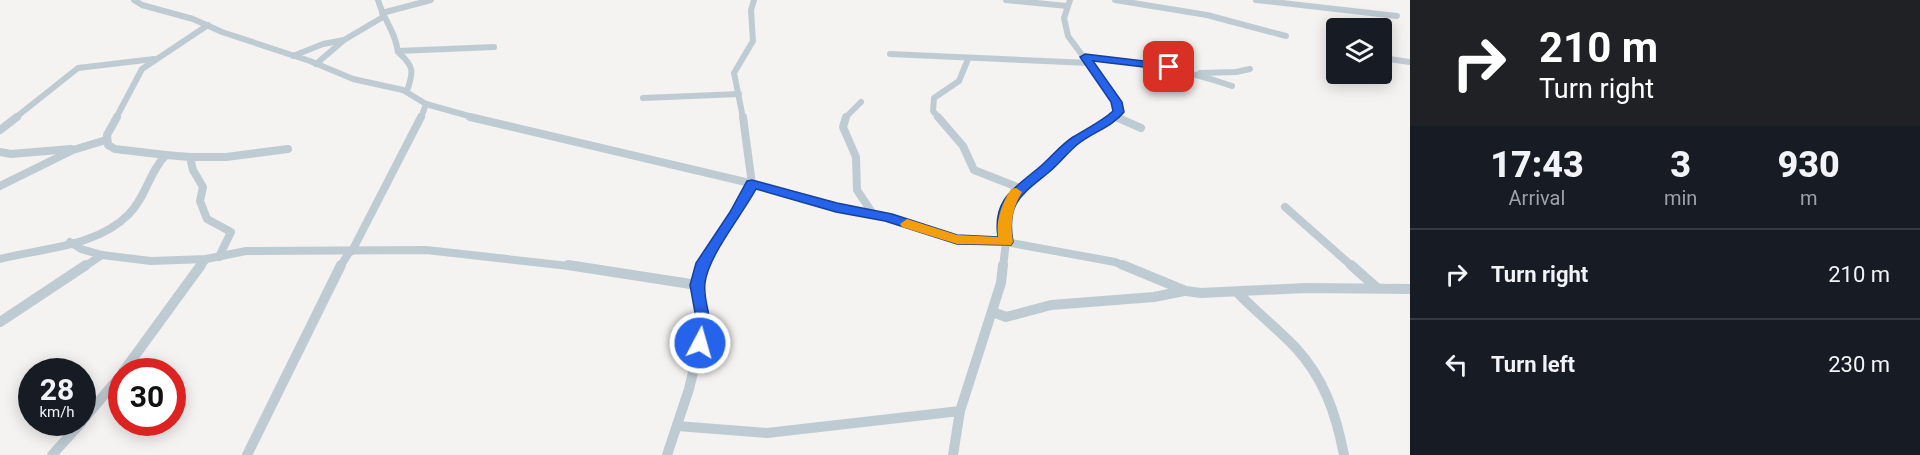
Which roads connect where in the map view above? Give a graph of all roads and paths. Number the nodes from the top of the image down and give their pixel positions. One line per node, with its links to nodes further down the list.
1 (134, 0): 11 (street)
2 (378, 0): 9 (street)
3 (431, 0): 9 (street)
4 (754, 0): 28 (street)
5 (1006, 0): 8 (street)
6 (1115, 0): 12 (street)
7 (1256, 0): 10 (street)
8 (1068, 3): 21 (street)
9 (382, 15): 13 (street); 15 (street)
10 (1397, 16)
11 (208, 25): 17 (street); 19 (street)
12 (1287, 36)
13 (344, 40): 17 (street); 23 (street)
14 (494, 47): 15 (street)
15 (398, 51): 27 (street)
16 (890, 54): 18 (street)
17 (293, 56): 23 (street)
18 (968, 58): 21 (street); 43 (street)
19 (154, 59): 34 (street); 35 (street)
20 (1392, 59): 22 (street)
21 (1087, 60): 25 (street); 32 (street)
22 (1410, 62)
23 (316, 64): 27 (street)
24 (1250, 69): 25 (street)
25 (1196, 73): 26 (street)
26 (1232, 86)
27 (407, 91): 31 (street)
28 (739, 94): 29 (street); 41 (street)
29 (643, 98)
30 (861, 102): 45 (street)
31 (426, 104): 41 (street); 48 (street)
32 (1115, 116): 33 (street); 43 (street)
33 (1141, 128)
34 (0, 130)
35 (106, 140): 36 (street); 39 (street)
36 (75, 149): 38 (street); 42 (street)
37 (288, 149): 40 (street)
38 (0, 152)
39 (166, 155): 40 (street); 46 (street)
40 (190, 157): 50 (street)
41 (752, 184): 45 (street); 53 (street)
42 (0, 186)
43 (1020, 188): 47 (street)
44 (1285, 207): 54 (street)
45 (873, 214): 47 (street)
46 (70, 242): 49 (street); 51 (street)
47 (1006, 242): 56 (street); 58 (street)
48 (351, 251): 50 (street); 53 (street); 67 (street)
49 (102, 255): 52 (street); 59 (street)
50 (219, 257): 52 (street)
51 (0, 259)
52 (206, 259): 60 (street)
53 (697, 285): 64 (street)
54 (1377, 288): 55 (street); 57 (street)
55 (1410, 289)
56 (1186, 291): 57 (street); 58 (street)
57 (1238, 293): 70 (street)
58 (993, 312): 63 (street)
59 (0, 322)
60 (133, 358)
61 (108, 390): 62 (street)
62 (96, 405)
63 (960, 411): 64 (street); 69 (street)
64 (677, 426): 68 (street)
65 (69, 436): 66 (street)
66 (52, 455)
67 (247, 455)
68 (667, 455)
69 (953, 455)
70 (1344, 455)

